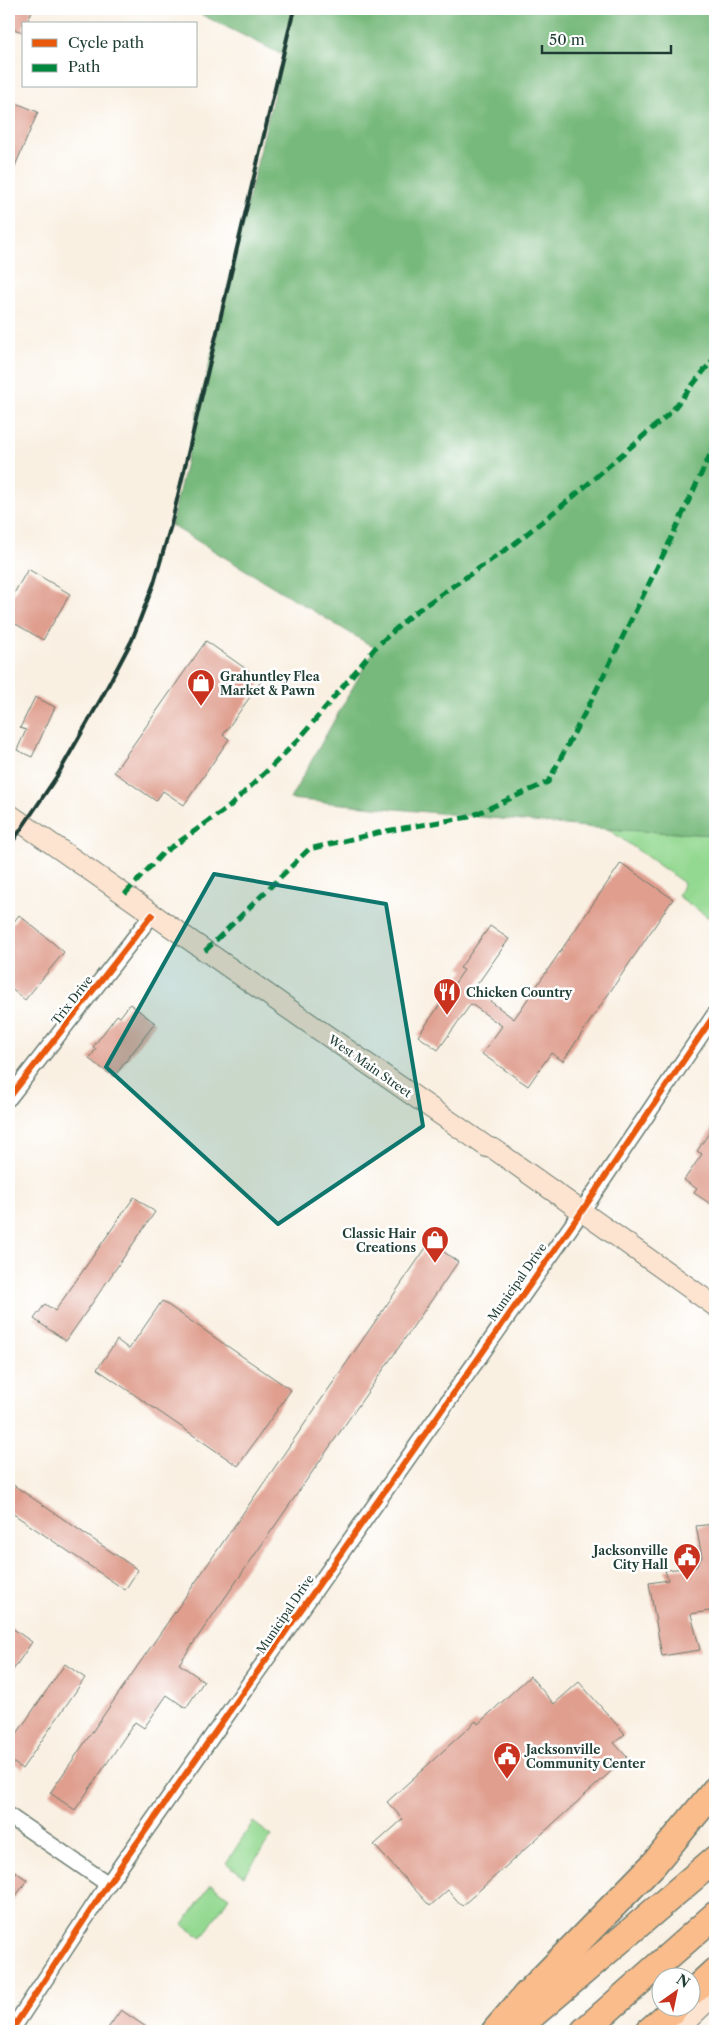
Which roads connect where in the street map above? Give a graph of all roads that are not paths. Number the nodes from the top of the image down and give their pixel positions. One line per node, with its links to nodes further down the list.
1 (17, 819): 2 (main road, West Main Street)
2 (152, 915): 4 (street, Trix Drive); 5 (main road, West Main Street)
3 (715, 1014): 5 (street, Municipal Drive)
4 (9, 1098)
5 (582, 1211): 6 (main road, West Main Street); 10 (street, Municipal Drive)
6 (715, 1306)
7 (715, 1790): 17 (highway)
8 (9, 1816): 10 (street)
9 (715, 1859): 18 (highway)
10 (108, 1884): 16 (street, Municipal Drive)
11 (715, 1915): 19 (highway)
12 (715, 1971): 13 (highway)
13 (702, 1983)
14 (715, 1994): 21 (main road)
15 (664, 2018): 20 (highway)
16 (10, 2031)
17 (495, 2031)
18 (514, 2031)
19 (584, 2031)
20 (649, 2031)
21 (676, 2031)

